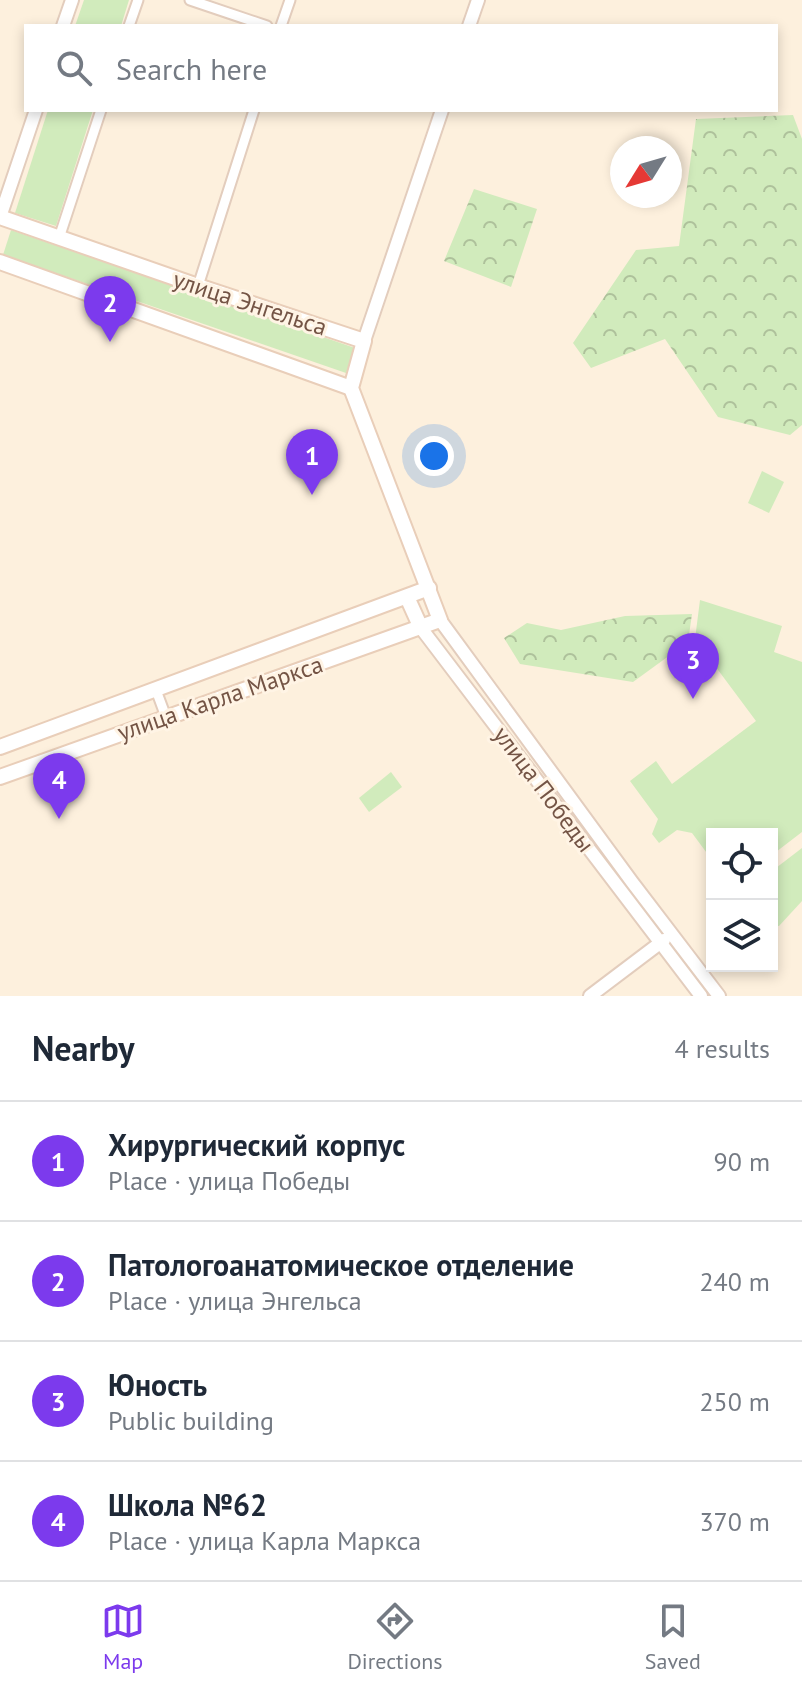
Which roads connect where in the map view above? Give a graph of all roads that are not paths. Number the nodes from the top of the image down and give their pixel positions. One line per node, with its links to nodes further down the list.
1 (72, 0): 6 (street)
2 (138, 0): 7 (street)
3 (190, 0): 8 (street)
4 (290, 0): 9 (street)
5 (478, 0): 10 (street)
6 (64, 24)
7 (130, 24)
8 (261, 24)
9 (282, 24)
10 (470, 24)
11 (35, 112): 15 (street)
12 (100, 112): 16 (street)
13 (253, 112): 18 (street)
14 (441, 112): 19 (street)
15 (0, 217): 16 (main road, улица Энгельса)
16 (59, 238): 18 (main road, улица Энгельса)
17 (0, 262): 20 (main road, улица Энгельса)
18 (198, 286): 19 (main road, улица Энгельса)
19 (364, 341): 20 (main road)
20 (351, 388): 21 (main road, улица Победы)
21 (429, 588): 22 (main road); 23 (main road, улица Победы)
22 (407, 597): 24 (main road, улица Победы); 25 (main road, улица Карла Маркса)
23 (440, 620): 24 (main road, улица Карла Маркса); 29 (street, улица Победы)
24 (421, 628): 26 (main road, улица Карла Маркса); 30 (street, улица Победы)
25 (156, 690): 26 (street); 27 (main road, улица Карла Маркса)
26 (166, 717): 28 (main road, улица Карла Маркса)
27 (0, 747)
28 (0, 777)
29 (672, 933): 30 (street); 33 (street, улица Победы)
30 (660, 943): 31 (street); 32 (street, улица Победы)
31 (590, 996)
32 (701, 996)
33 (719, 996)

